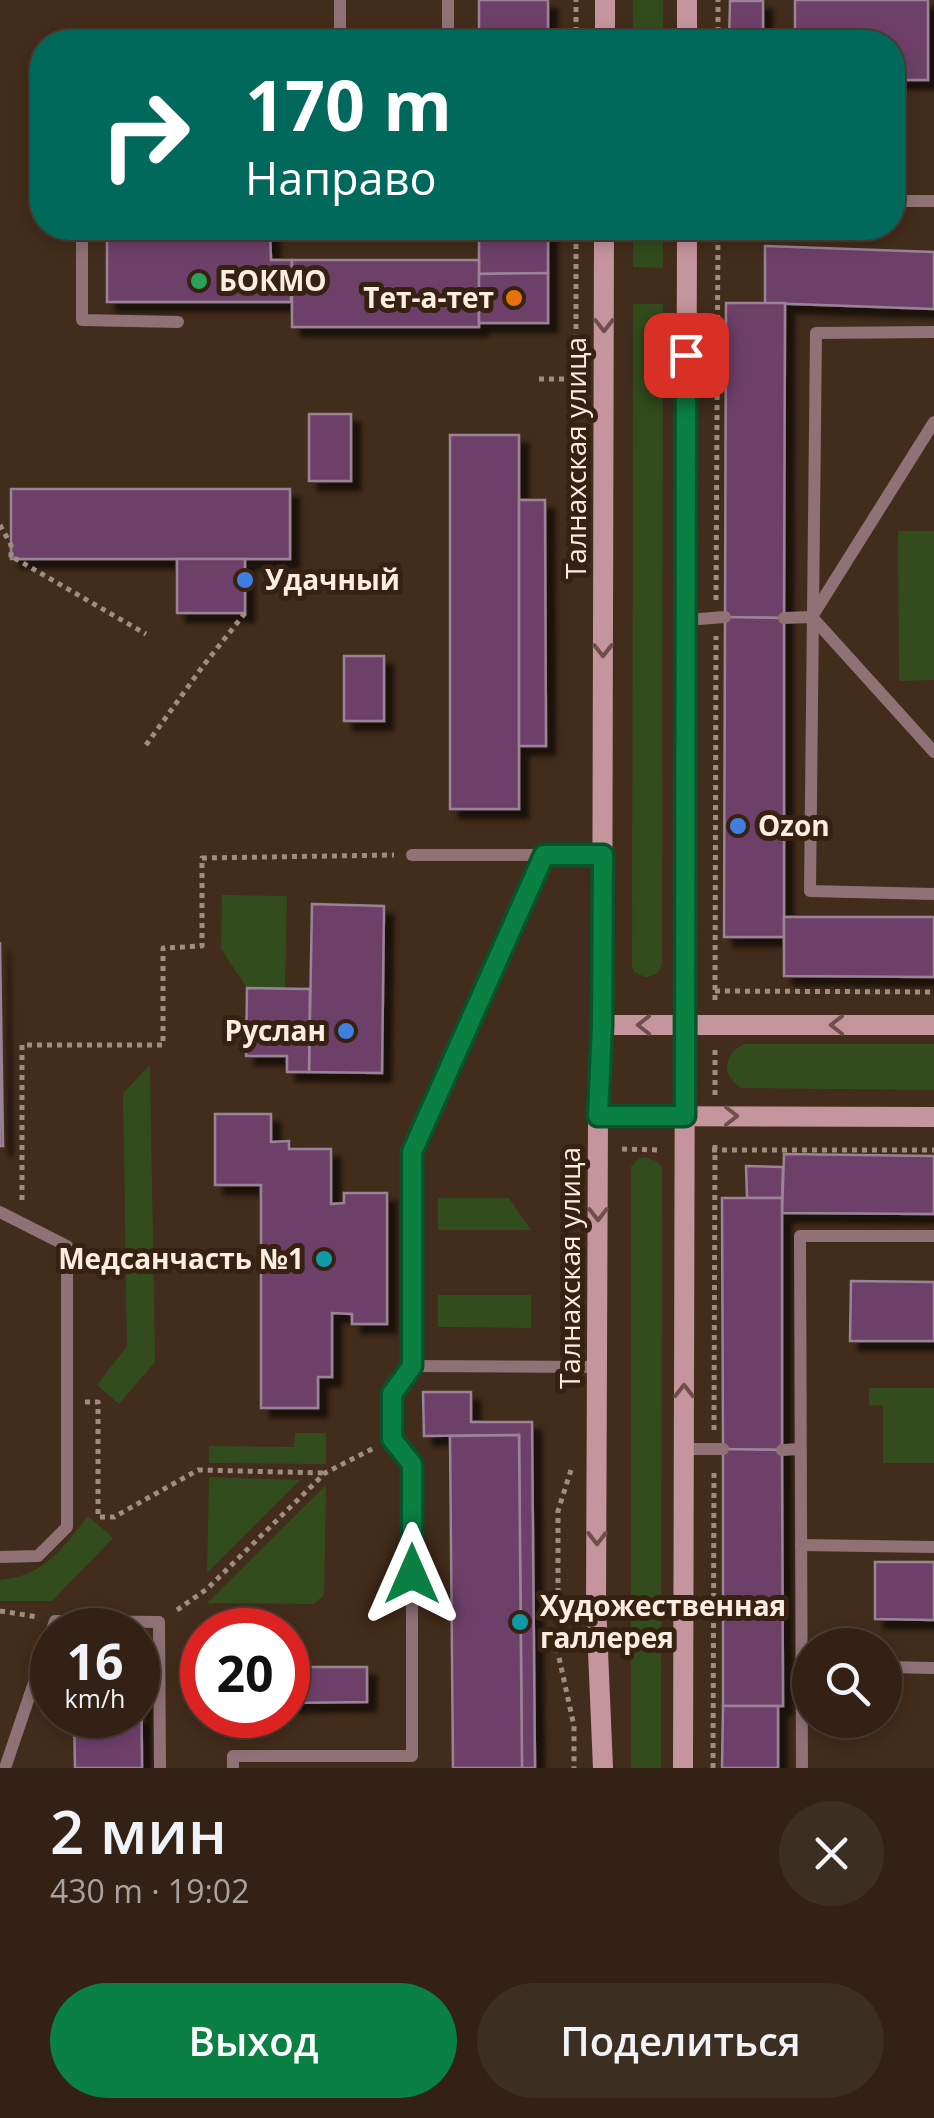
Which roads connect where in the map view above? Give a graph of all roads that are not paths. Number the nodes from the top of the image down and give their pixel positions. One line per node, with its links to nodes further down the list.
1 (340, 0): 5 (lane)
2 (448, 0): 6 (lane)
3 (605, 0): 7 (street)
4 (687, 0): 8 (street)
5 (340, 30)
6 (448, 30)
7 (605, 30)
8 (687, 30)
9 (905, 201): 10 (lane)
10 (934, 201)
11 (82, 240): 14 (lane)
12 (604, 240): 24 (street, Талнахская улица, one-way to 24)
13 (687, 240): 20 (street)
14 (178, 322)
15 (934, 332): 18 (lane)
16 (934, 422): 18 (lane)
17 (725, 617): 20 (lane)
18 (812, 617): 19 (lane); 21 (lane); 25 (lane)
19 (784, 618)
20 (686, 620): 27 (street)
21 (934, 752)
22 (412, 855): 23 (lane)
23 (544, 855): 24 (lane); 34 (lane)
24 (603, 855): 26 (street, Талнахская улица)
25 (934, 894)
26 (602, 1025): 27 (street, one-way to 26); 29 (street, Талнахская улица)
27 (686, 1025): 28 (street, one-way to 27); 30 (street)
28 (934, 1025)
29 (598, 1116): 30 (street); 35 (street, Талнахская улица, one-way to 35)
30 (685, 1116): 31 (street, one-way to 31); 36 (street, one-way to 30)
31 (934, 1116)
32 (0, 1212): 42 (lane)
33 (934, 1236): 38 (lane)
34 (412, 1366): 35 (lane); 49 (lane)
35 (597, 1367): 50 (street, Талнахская улица, one-way to 50)
36 (684, 1449): 37 (lane); 51 (street)
37 (722, 1449)
38 (800, 1449): 39 (lane); 40 (lane)
39 (782, 1450)
40 (801, 1545): 41 (lane); 43 (lane)
41 (934, 1547)
42 (0, 1556)
43 (804, 1628)
44 (902, 1668): 45 (lane)
45 (934, 1668)
46 (803, 1738): 52 (lane)
47 (5, 1768): 48 (lane)
48 (160, 1768)
49 (233, 1768)
50 (604, 1768)
51 (683, 1768)
52 (802, 1768)

